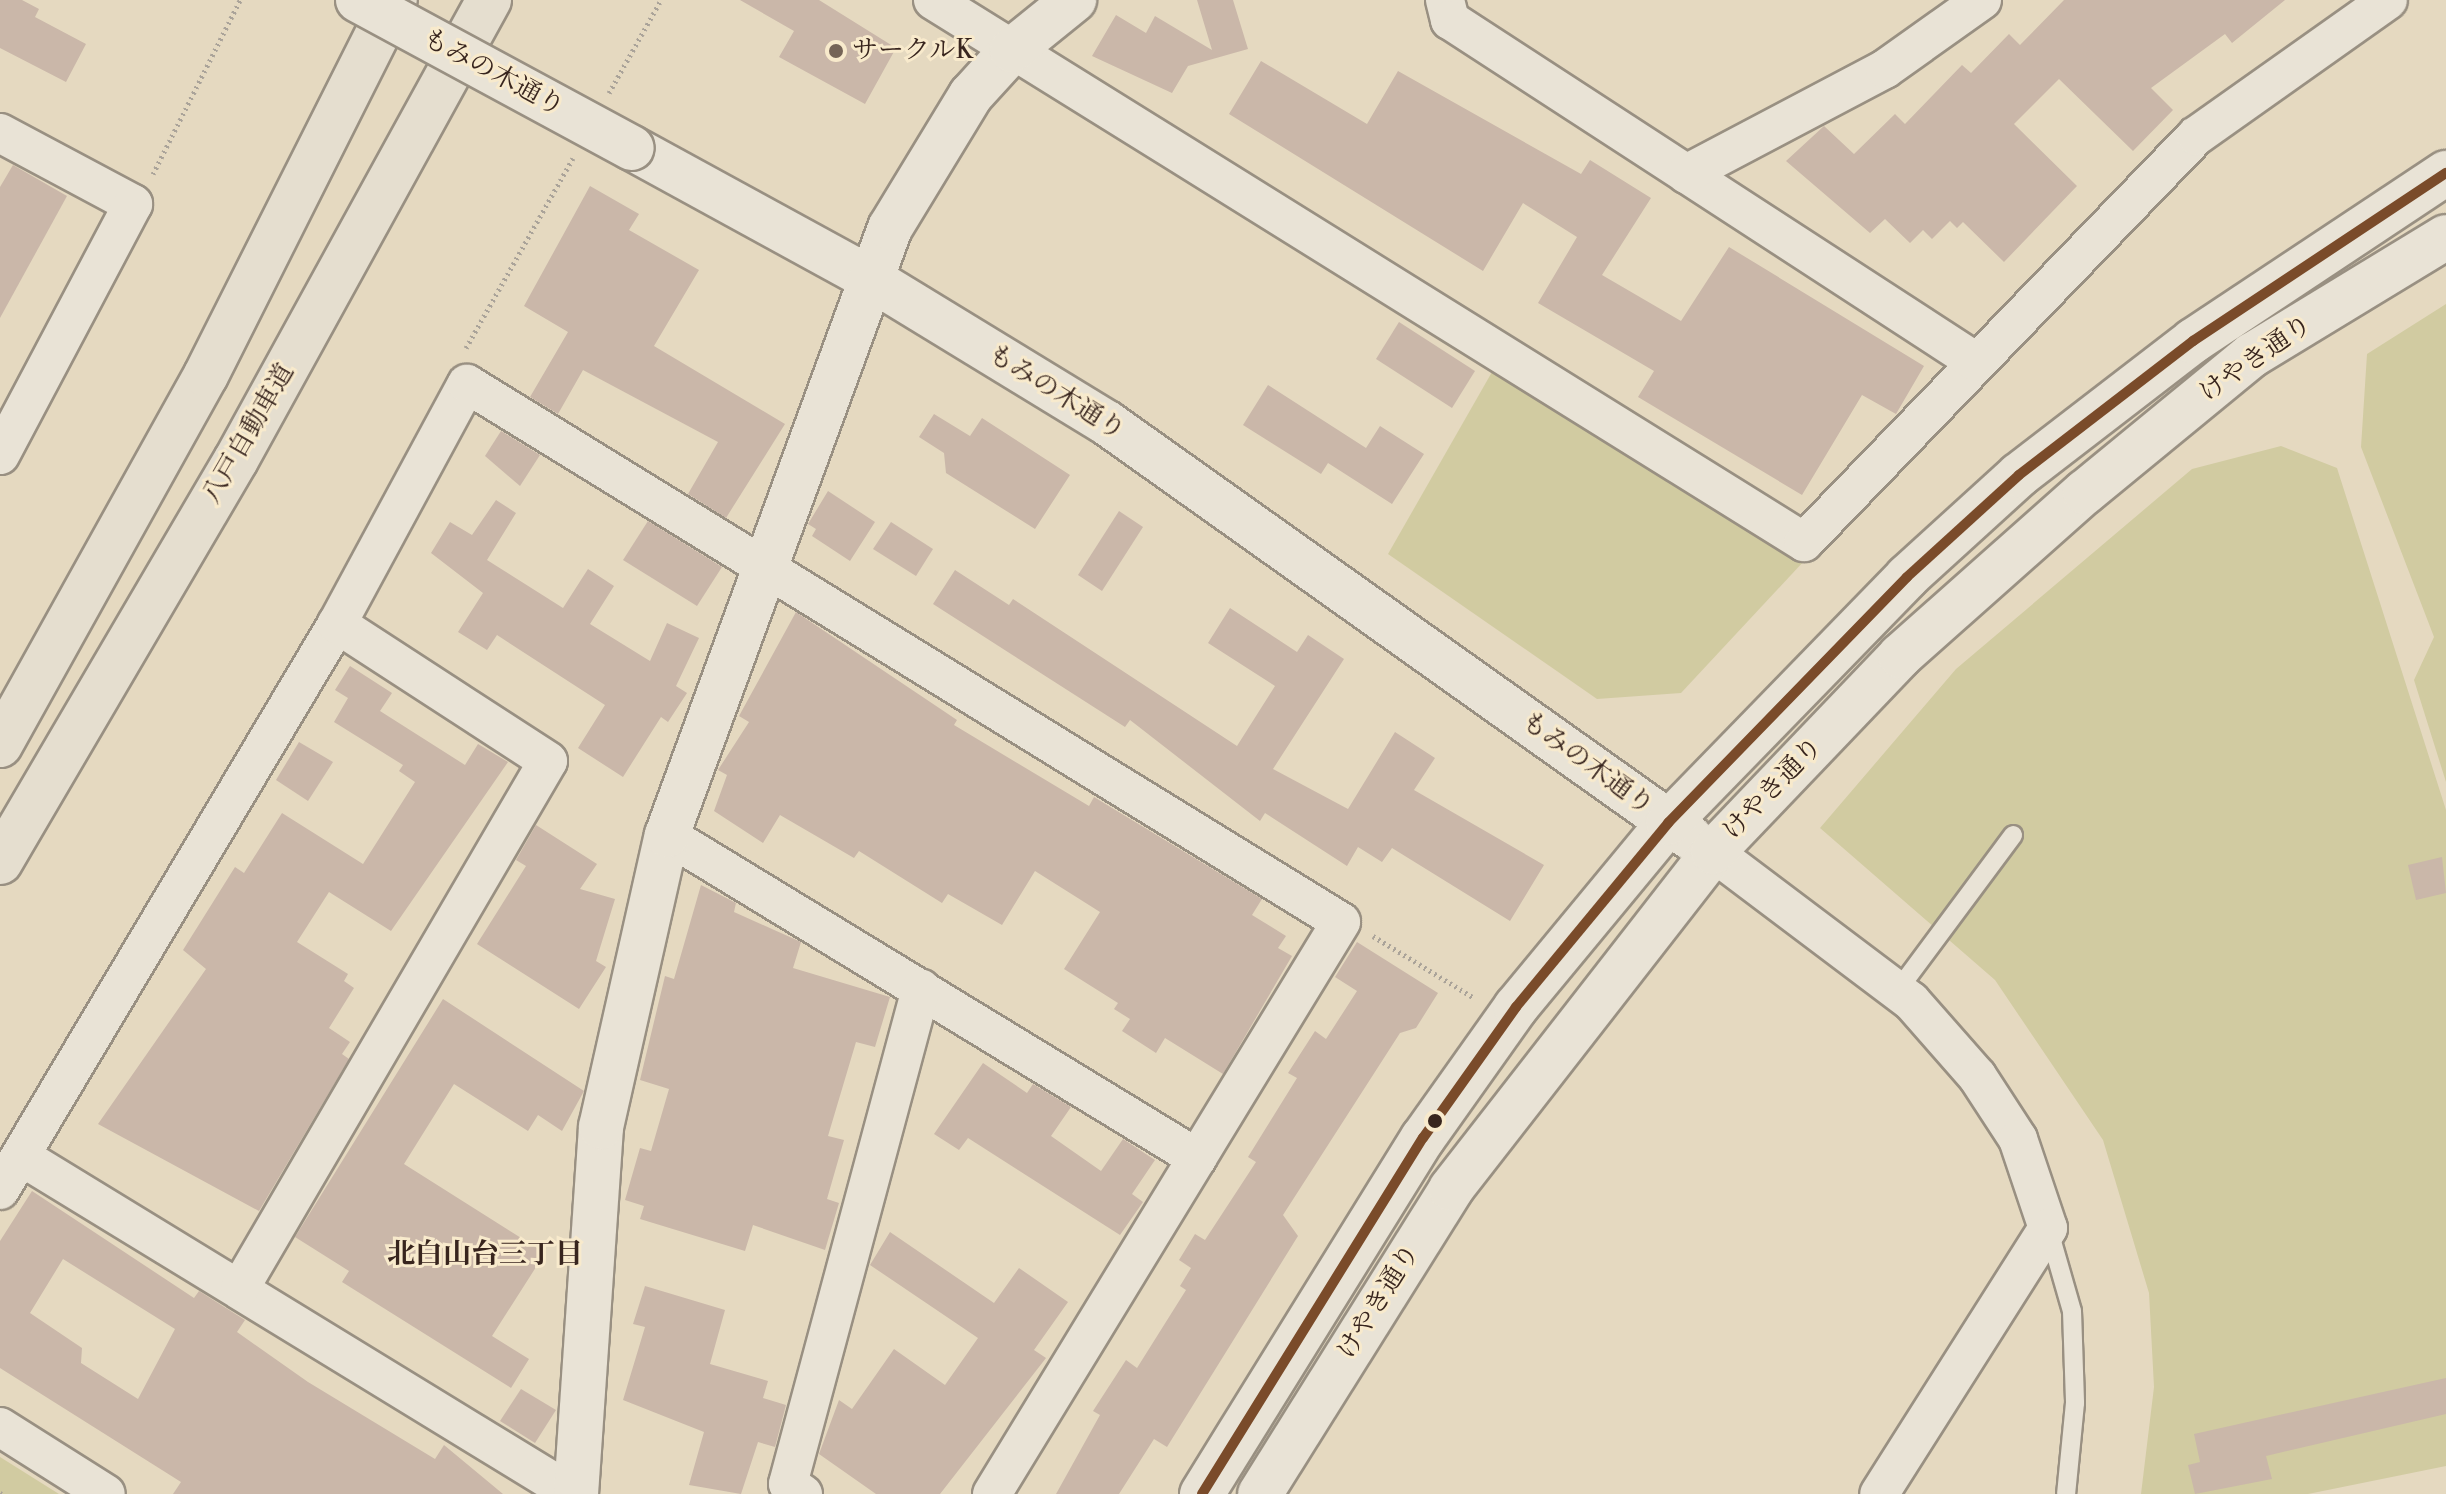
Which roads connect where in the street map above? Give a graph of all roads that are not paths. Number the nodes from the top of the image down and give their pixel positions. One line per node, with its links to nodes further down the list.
1 (358, 0): 14 (street, もみの木通り, bridge)
2 (395, 0): 19 (highway)
3 (489, 0): 24 (highway, 八戸自動車道)
4 (933, 0): 9 (street)
5 (1074, 0): 9 (street)
6 (1445, 0): 12 (street)
7 (1982, 0): 12 (street)
8 (2388, 0): 15 (street)
9 (1012, 50): 14 (street); 15 (street)
10 (0, 133): 16 (street)
11 (2446, 173): 20 (street, けやき通り)
12 (1686, 174): 15 (street)
13 (2446, 237): 23 (street, けやき通り)
14 (871, 279): 17 (street); 20 (street, もみの木通り)
15 (1976, 362)
16 (0, 455)
17 (763, 561): 18 (street); 21 (street); 28 (street)
18 (337, 624): 27 (street); 31 (street)
19 (0, 745)
20 (1668, 823): 23 (street, もみの木通り); 37 (street, けやき通り)
21 (667, 835): 25 (street); 34 (street)
22 (2013, 835): 26 (lane)
23 (1713, 852): 26 (street); 38 (street, けやき通り)
24 (0, 862)
25 (921, 989): 28 (street); 35 (street)
26 (1898, 990): 30 (street)
27 (22, 1157): 29 (street); 31 (street)
28 (1197, 1158): 36 (street)
29 (0, 1190)
30 (2048, 1228): 39 (street); 40 (lane)
31 (240, 1288): 34 (street)
32 (0, 1427): 33 (street)
33 (106, 1494)
34 (575, 1494)
35 (803, 1494)
36 (992, 1494)
37 (1202, 1494)
38 (1260, 1494)
39 (1879, 1494)
40 (2066, 1494)

